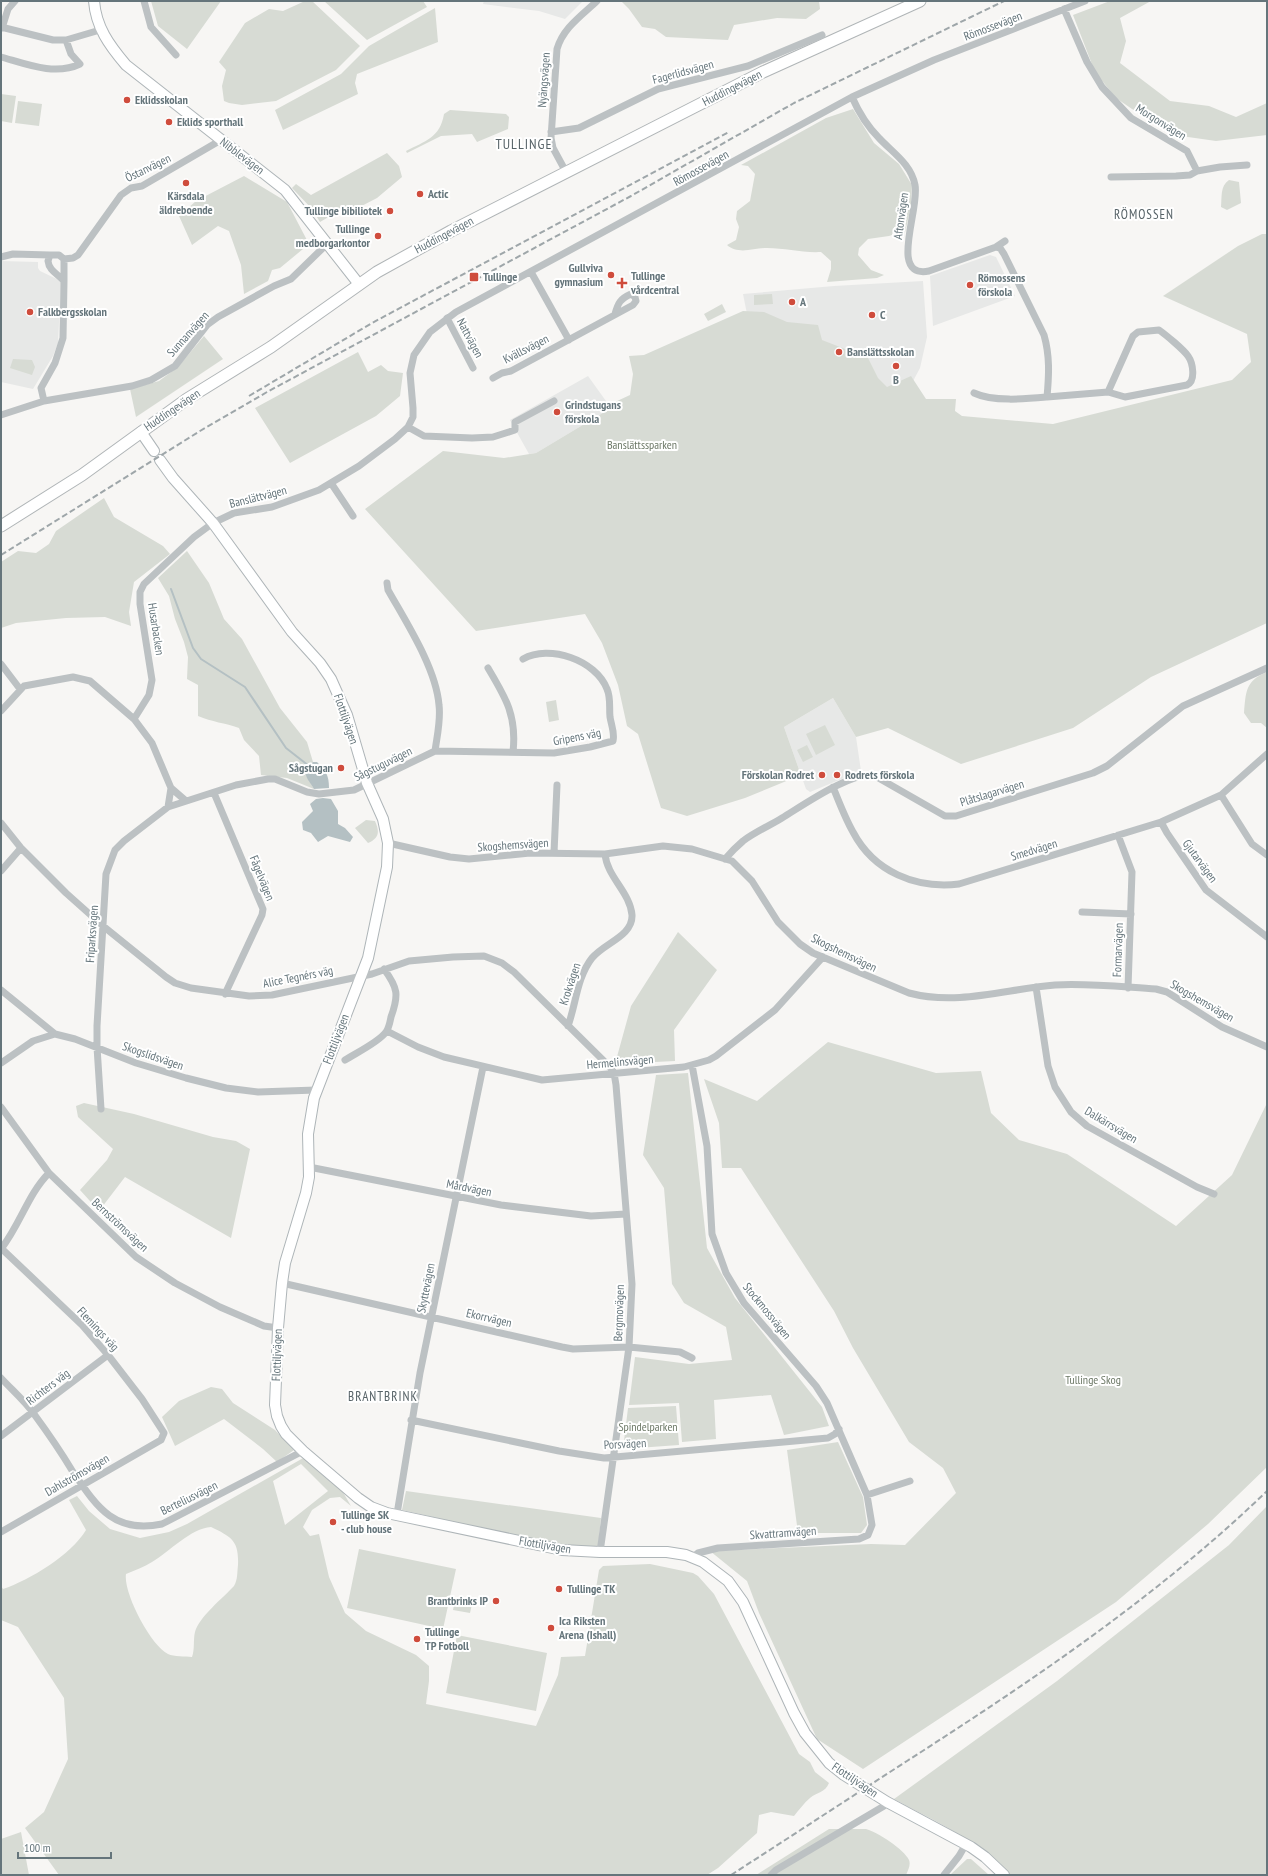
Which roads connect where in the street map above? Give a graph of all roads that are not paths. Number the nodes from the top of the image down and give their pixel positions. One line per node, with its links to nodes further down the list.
1 (15, 1): 8 (street)
2 (94, 1): 9 (street, Nibblevägen)
3 (144, 1): 12 (street)
4 (597, 1): 15 (street, Nyängsvägen)
5 (920, 1): 19 (main road, Huddingevägen)
6 (1085, 1): 7 (street, Römossevägen)
7 (1064, 10): 14 (street, Römossevägen); 18 (street, Morgonvägen)
8 (1, 27): 11 (street)
9 (100, 30): 11 (street); 16 (street, Nibblevägen)
10 (822, 35): 15 (street, Fagerlidsvägen)
11 (66, 40): 13 (street)
12 (176, 54)
13 (1, 57)
14 (852, 97): 23 (street, Aftonvägen); 27 (street, Römossevägen)
15 (551, 132): 19 (street, Nyängsvägen)
16 (221, 140): 22 (street, Nibblevägen); 26 (street, Östanvägen)
17 (1247, 165): 18 (street)
18 (1198, 170): 20 (street)
19 (566, 172): 29 (main road, Huddingevägen)
20 (1110, 177)
21 (1005, 241): 23 (street, Aftonvägen)
22 (327, 244): 29 (street, Nibblevägen); 39 (street, Sunnanvägen)
23 (996, 247): 37 (street)
24 (50, 255): 25 (street); 26 (street); 28 (street)
25 (1, 257)
26 (64, 259): 28 (street)
27 (530, 272): 31 (street, Römossevägen); 32 (street, Kvällsvägen)
28 (64, 281): 39 (street)
29 (358, 283): 42 (main road, Huddingevägen)
30 (615, 314): 32 (street, Kvällsvägen)
31 (447, 318): 33 (street, Nattvägen); 41 (street, Römossevägen)
32 (569, 340): 34 (street, Kvällsvägen)
33 (473, 368)
34 (493, 378)
35 (1108, 392): 35 (street); 37 (street)
36 (974, 393): 37 (street)
37 (1047, 397)
38 (554, 401): 41 (street)
39 (44, 402): 40 (street, Sunnanvägen)
40 (1, 415)
41 (408, 427): 43 (street, Banslättvägen)
42 (141, 432): 45 (street, Flottiljvägen); 46 (main road, Huddingevägen)
43 (332, 483): 44 (street); 45 (street, Banslättvägen)
44 (353, 516)
45 (213, 523): 54 (street, Husarbacken); 58 (street, Flottiljvägen)
46 (1, 526)
47 (387, 583): 55 (street)
48 (523, 658): 56 (street, Gripens väg)
49 (1, 664): 52 (street)
50 (488, 668): 56 (street)
51 (1267, 668): 60 (street, Plåtslagarvägen)
52 (20, 689): 53 (street); 54 (street)
53 (1, 710)
54 (134, 719): 61 (street)
55 (435, 751): 56 (street, Gripens väg); 58 (street, Sågstuguvägen)
56 (513, 752)
57 (1267, 754): 63 (street, Smedvägen)
58 (367, 783): 62 (street, Sågstuguvägen); 69 (street, Flottiljvägen)
59 (557, 785): 71 (street)
60 (833, 787): 68 (street, Smedvägen); 74 (street, Plåtslagarvägen)
61 (171, 788): 64 (street); 65 (street)
62 (214, 793): 64 (street, Sågstuguvägen); 86 (street, Fågelvägen)
63 (1221, 794): 66 (street, Smedvägen); 73 (street)
64 (186, 801): 65 (street, Friparksvägen)
65 (168, 807): 78 (street, Friparksvägen)
66 (1161, 822): 68 (street, Smedvägen); 79 (street, Gjutarvägen)
67 (1, 823): 70 (street, Alice Tegnérs väg)
68 (1118, 835): 77 (street, Formarvägen)
69 (388, 843): 71 (street, Skogshemsvägen); 82 (street, Flottiljvägen)
70 (21, 848): 75 (street); 78 (street, Alice Tegnérs väg)
71 (554, 853): 72 (street, Skogshemsvägen)
72 (605, 854): 74 (street, Skogshemsvägen); 87 (street, Krokvägen)
73 (1267, 855)
74 (726, 859): 80 (street, Skogshemsvägen)
75 (1, 871)
76 (1082, 912): 77 (street, Formarvägen)
77 (1131, 914): 84 (street, Formarvägen)
78 (103, 926): 86 (street, Alice Tegnérs väg); 90 (street, Friparksvägen)
79 (1267, 937)
80 (823, 957): 83 (street, Skogshemsvägen); 94 (street, Hermelinsvägen)
81 (384, 969): 82 (street, Alice Tegnérs väg); 87 (street, Alice Tegnérs väg); 88 (street)
82 (361, 976): 86 (street, Alice Tegnérs väg); 97 (street, Flottiljvägen)
83 (1036, 987): 84 (street, Skogshemsvägen); 102 (street, Dalkärrsvägen)
84 (1128, 988): 91 (street, Skogshemsvägen)
85 (1, 990): 89 (street, Skogslidsvägen)
86 (226, 994)
87 (568, 1026): 96 (street, Alice Tegnérs väg)
88 (387, 1031): 92 (street); 95 (street, Hermelinsvägen)
89 (56, 1034): 90 (street, Skogslidsvägen); 93 (street)
90 (97, 1047): 97 (street, Skogslidsvägen); 99 (street, Friparksvägen)
91 (1267, 1047)
92 (345, 1060)
93 (1, 1063)
94 (692, 1065): 96 (street, Hermelinsvägen); 115 (street, Stockmossvägen)
95 (483, 1067): 96 (street, Hermelinsvägen); 103 (street, Skyttevägen)
96 (614, 1073): 104 (street, Bergmovägen)
97 (316, 1090): 100 (street, Flottiljvägen)
98 (1, 1107): 101 (street, Bernströmsvägen)
99 (101, 1109)
100 (309, 1167): 103 (street, Mårdvägen); 106 (street, Flottiljvägen)
101 (49, 1173): 105 (street); 108 (street, Bernströmsvägen)
102 (1214, 1194)
103 (457, 1197): 104 (street, Mårdvägen); 107 (street, Skyttevägen)
104 (626, 1214): 109 (street, Bergmovägen)
105 (1, 1248): 110 (street, Flemings väg)
106 (282, 1283): 107 (street, Ekorrvägen); 108 (street, Flottiljvägen)
107 (432, 1316): 109 (street, Ekorrvägen); 114 (street, Skyttevägen)
108 (278, 1328): 118 (street, Flottiljvägen)
109 (628, 1347): 111 (street, Ekorrvägen); 119 (street, Bergmovägen)
110 (108, 1355): 113 (street, Richters väg); 117 (street, Flemings väg)
111 (692, 1358)
112 (1, 1378): 113 (street, Berteliusvägen)
113 (33, 1412): 116 (street, Richters väg); 121 (street, Berteliusvägen)
114 (411, 1420): 119 (street, Porsvägen); 123 (street, Skyttevägen)
115 (839, 1429): 119 (street, Porsvägen); 122 (street, Stockmossvägen)
116 (1, 1436)
117 (164, 1436): 121 (street, Dahlströmsvägen)
118 (303, 1451): 121 (street, Berteliusvägen); 123 (street, Flottiljvägen)
119 (614, 1458): 126 (street, Bergmovägen)
120 (910, 1481): 122 (street)
121 (81, 1485): 125 (street, Dahlströmsvägen)
122 (867, 1495): 124 (street, Stockmossvägen)
123 (397, 1514): 126 (street, Flottiljvägen)
124 (872, 1528): 127 (street, Skvattramvägen)
125 (1, 1532)
126 (600, 1552): 127 (street, Flottiljvägen)
127 (693, 1557): 128 (street, Flottiljvägen)
128 (887, 1802): 129 (street, Flottiljvägen); 130 (street)
129 (966, 1844): 131 (street); 132 (street, Flottiljvägen)
130 (771, 1875)
131 (944, 1875)
132 (1004, 1875)

